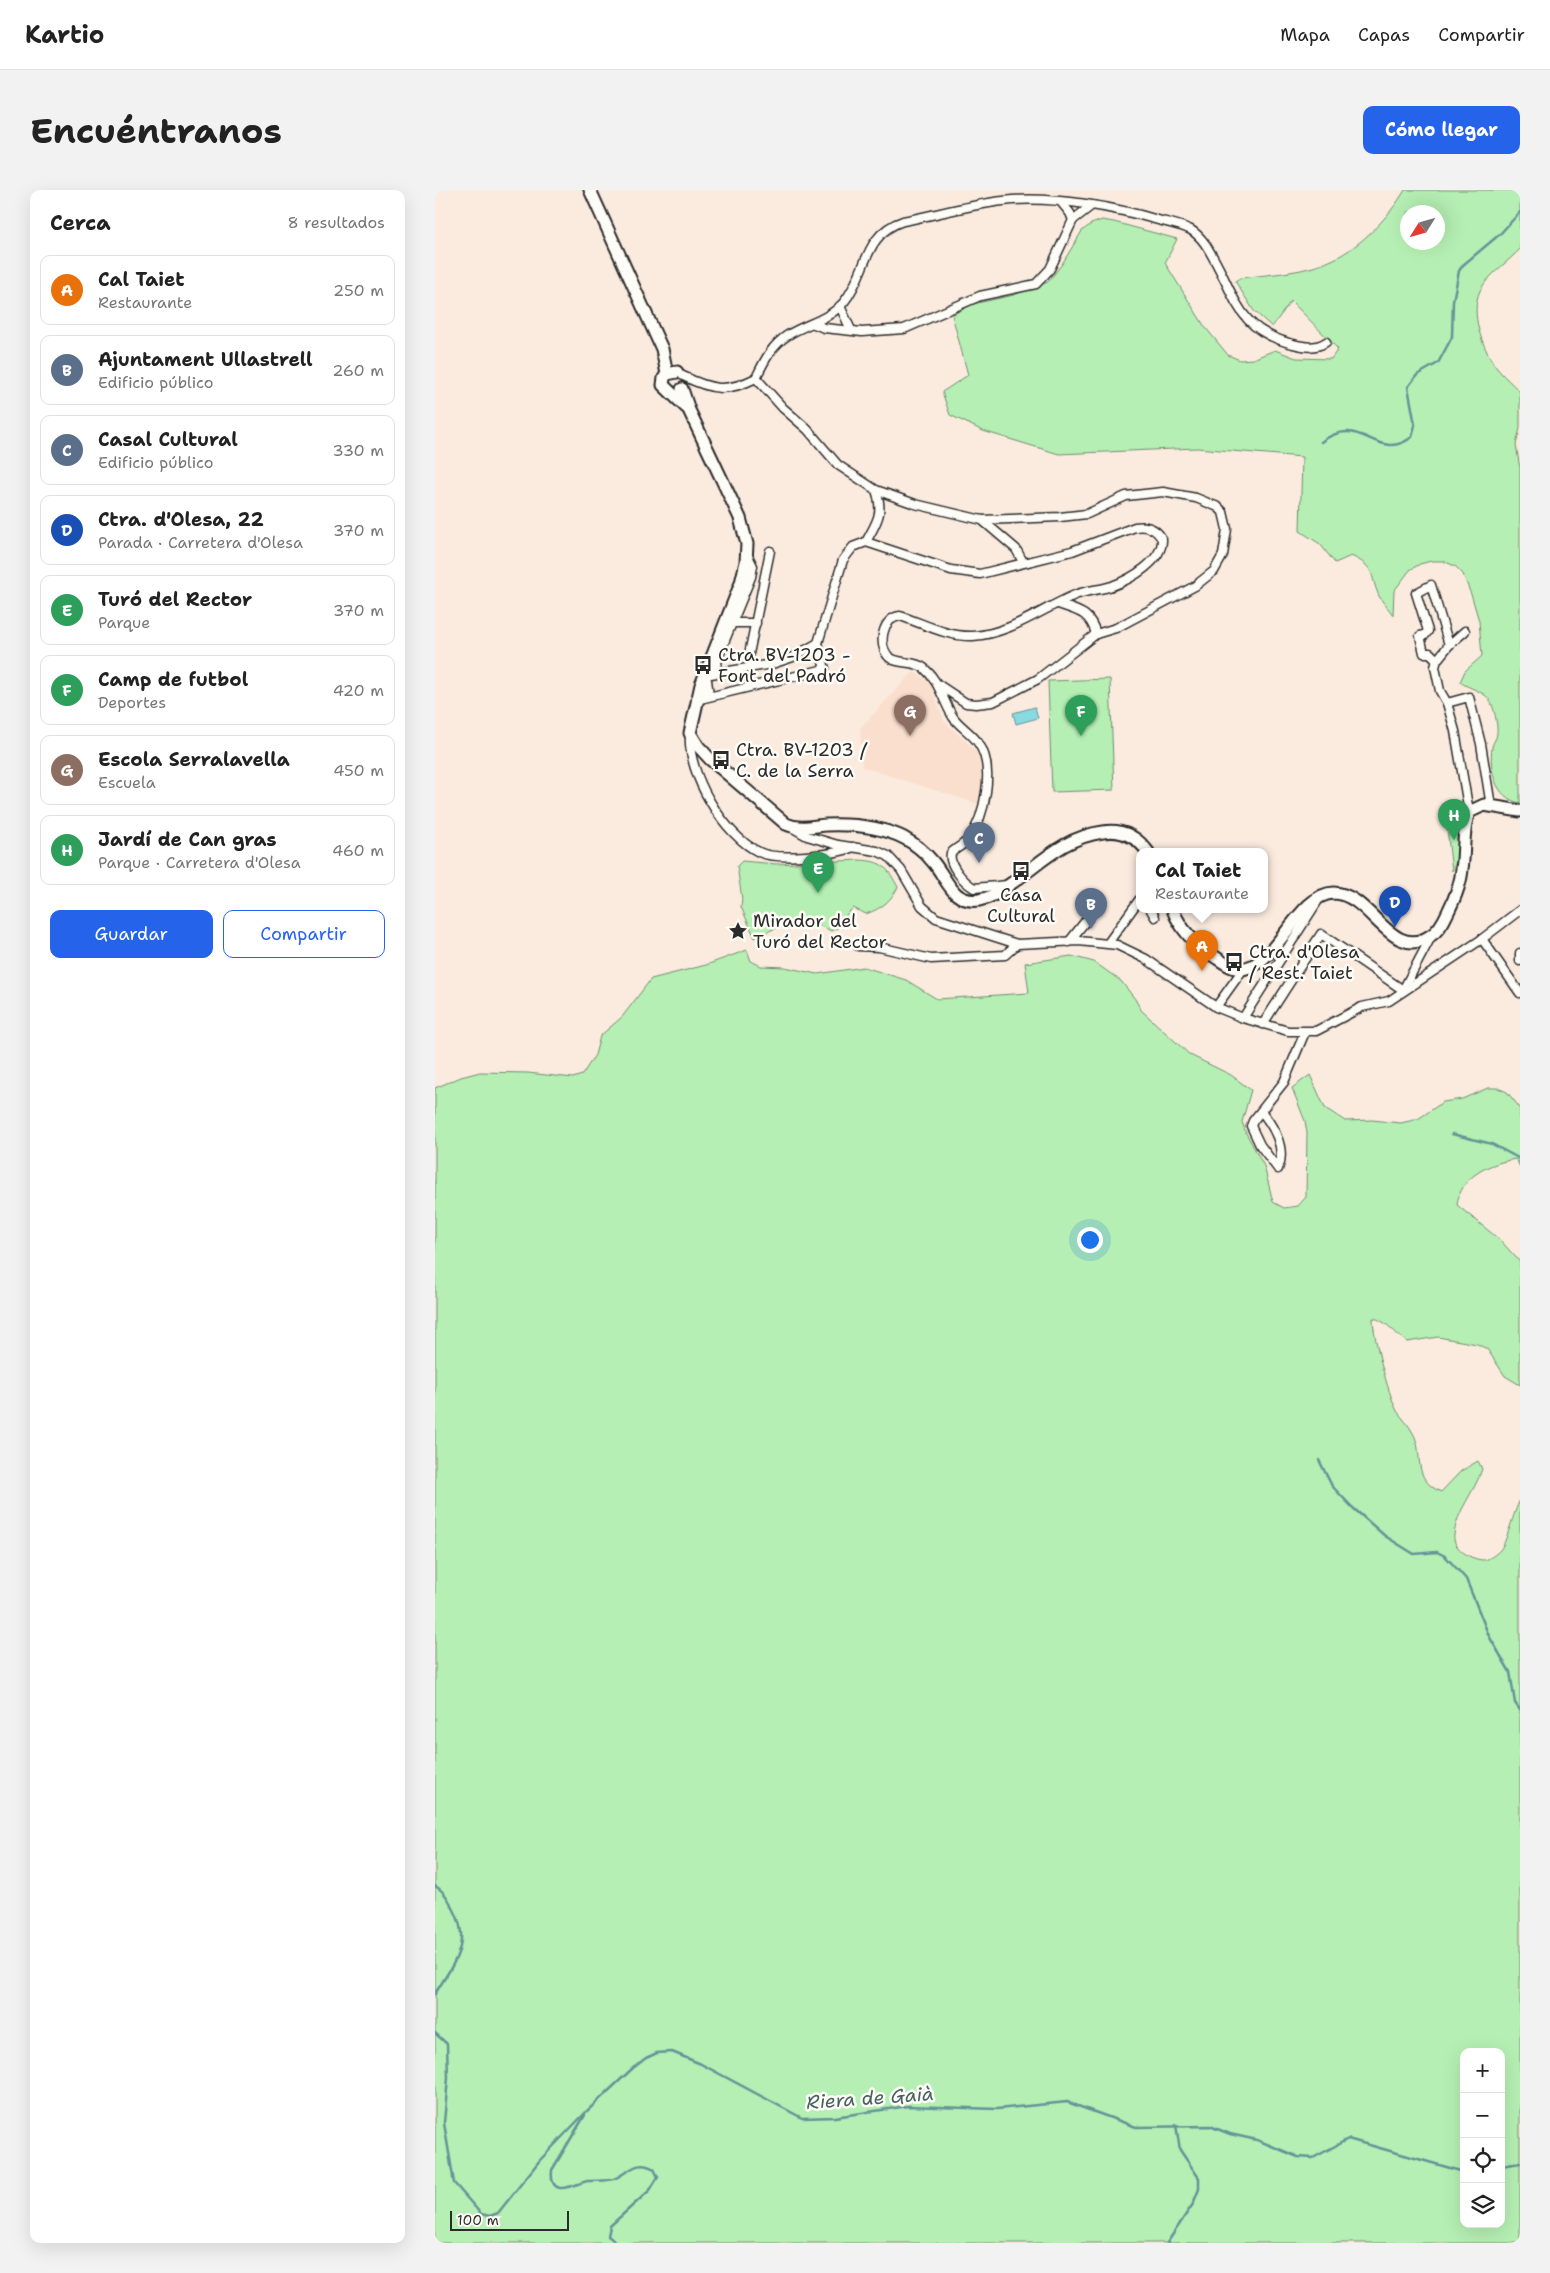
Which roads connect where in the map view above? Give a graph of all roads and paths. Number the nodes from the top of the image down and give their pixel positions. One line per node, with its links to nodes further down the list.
1 (589, 190): 10 (street)
2 (1061, 202): 3 (street); 4 (street); 5 (street)
3 (1091, 206): 4 (street); 8 (street)
4 (1073, 220): 7 (street)
5 (840, 306): 6 (street); 7 (street)
6 (814, 324): 7 (street); 9 (street)
7 (851, 330)
8 (1326, 342)
9 (756, 378): 10 (street); 11 (street)
10 (677, 382): 17 (street)
11 (876, 490): 12 (street); 13 (street)
12 (982, 520): 15 (street); 20 (street)
13 (866, 542): 15 (street); 21 (street)
14 (770, 551): 18 (street)
15 (1023, 562): 16 (street)
16 (1058, 604): 20 (street); 26 (street)
17 (729, 623): 18 (street); 25 (street)
18 (756, 623): 24 (street)
19 (1465, 631): 22 (street)
20 (1095, 634): 26 (street)
21 (818, 643): 24 (street); 27 (street)
22 (1449, 645): 23 (street); 23 (street)
23 (1437, 660): 28 (street)
24 (750, 668): 25 (street)
25 (709, 674): 27 (street)
26 (939, 685): 36 (street)
27 (696, 700): 29 (street)
28 (1447, 703): 30 (street); 32 (street)
29 (690, 733): 33 (street); 34 (street)
30 (1491, 806): 31 (street); 32 (street)
31 (1520, 811)
32 (1469, 812): 44 (street)
33 (793, 828): 34 (street); 36 (street)
34 (853, 847): 48 (street)
35 (1145, 848): 36 (street)
36 (1010, 885)
37 (1320, 898): 44 (street); 52 (street); 56 (street)
38 (1136, 904): 47 (street)
39 (1095, 910): 46 (street)
40 (1520, 910): 45 (street)
41 (1153, 913): 43 (street)
42 (1174, 913): 52 (street)
43 (1155, 917)
44 (1432, 935): 53 (street)
45 (1482, 940): 53 (street); 54 (street)
46 (1069, 942): 47 (street); 48 (street)
47 (1108, 943): 55 (street)
48 (1017, 944): 49 (street)
49 (858, 946)
50 (1520, 954): 51 (street)
51 (1520, 961)
52 (1244, 968): 55 (street)
53 (1403, 990): 57 (street); 58 (street)
54 (1519, 990)
55 (1216, 1007): 56 (street)
56 (1243, 1018): 57 (street)
57 (1263, 1024): 58 (street)
58 (1305, 1032): 59 (street)
59 (1261, 1111): 59 (street)

